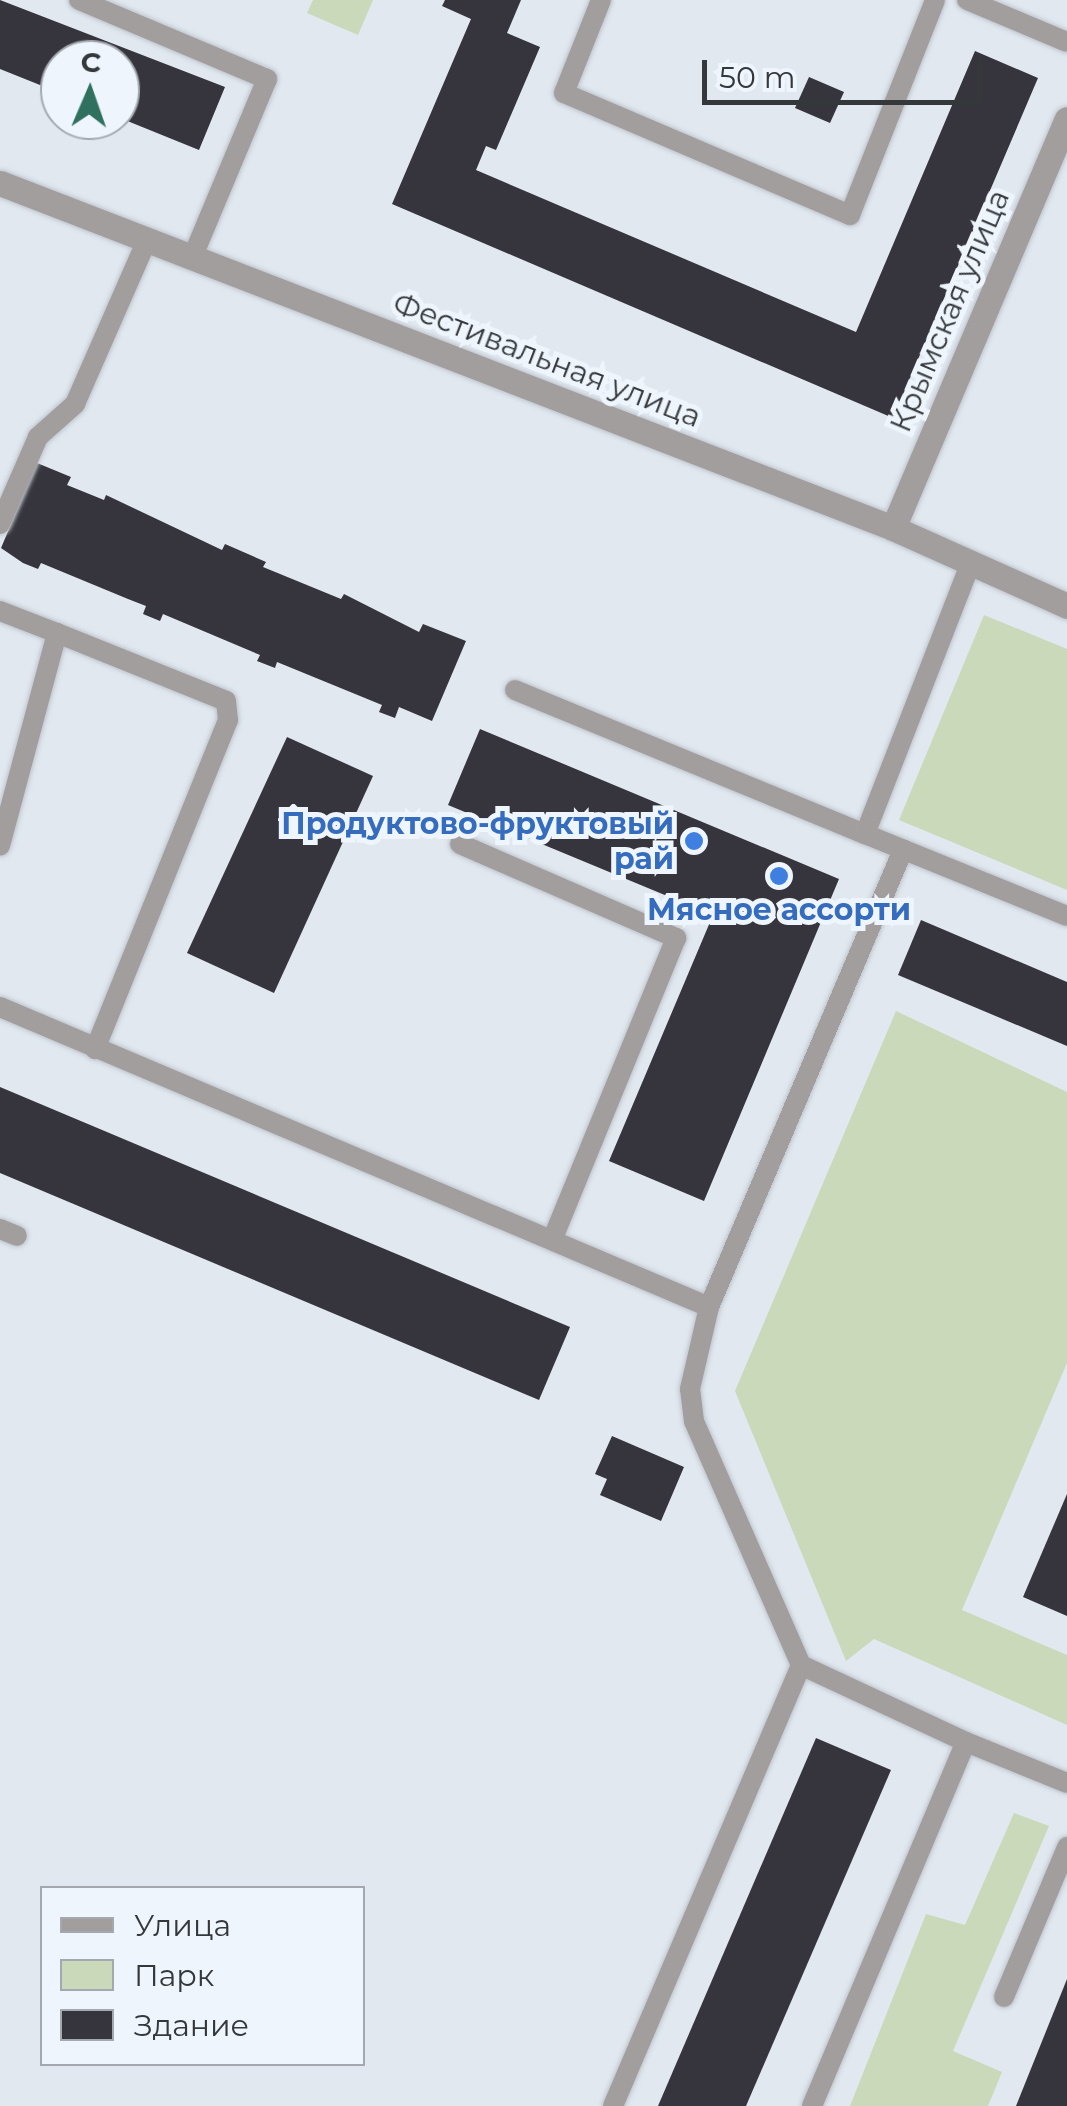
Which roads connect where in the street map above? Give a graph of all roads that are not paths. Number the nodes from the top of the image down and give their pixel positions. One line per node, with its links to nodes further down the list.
1 (78, 0): 9 (lane)
2 (600, 0): 3 (lane)
3 (935, 0)
4 (968, 0): 5 (lane)
5 (1067, 42)
6 (1067, 119): 11 (street, Крымская улица)
7 (0, 183): 8 (street, Фестивальная улица)
8 (147, 240): 9 (street, Фестивальная улица); 10 (lane)
9 (192, 258): 11 (street, Фестивальная улица)
10 (0, 524)
11 (893, 528): 12 (street, Фестивальная улица)
12 (970, 564): 13 (street, Фестивальная улица); 17 (lane)
13 (1067, 606)
14 (0, 611): 15 (lane)
15 (57, 633): 19 (lane); 23 (lane)
16 (515, 690): 17 (lane)
17 (865, 834): 20 (lane)
18 (460, 844): 24 (lane)
19 (0, 845)
20 (904, 850): 21 (lane); 25 (lane)
21 (1067, 916)
22 (0, 1007): 23 (lane)
23 (95, 1049): 24 (lane)
24 (552, 1240): 25 (lane)
25 (709, 1307): 26 (lane)
26 (800, 1665): 27 (lane); 31 (lane)
27 (966, 1742): 28 (lane); 32 (lane)
28 (1067, 1783)
29 (1067, 1847): 30 (lane)
30 (1004, 1997)
31 (613, 2106)
32 (812, 2106)

